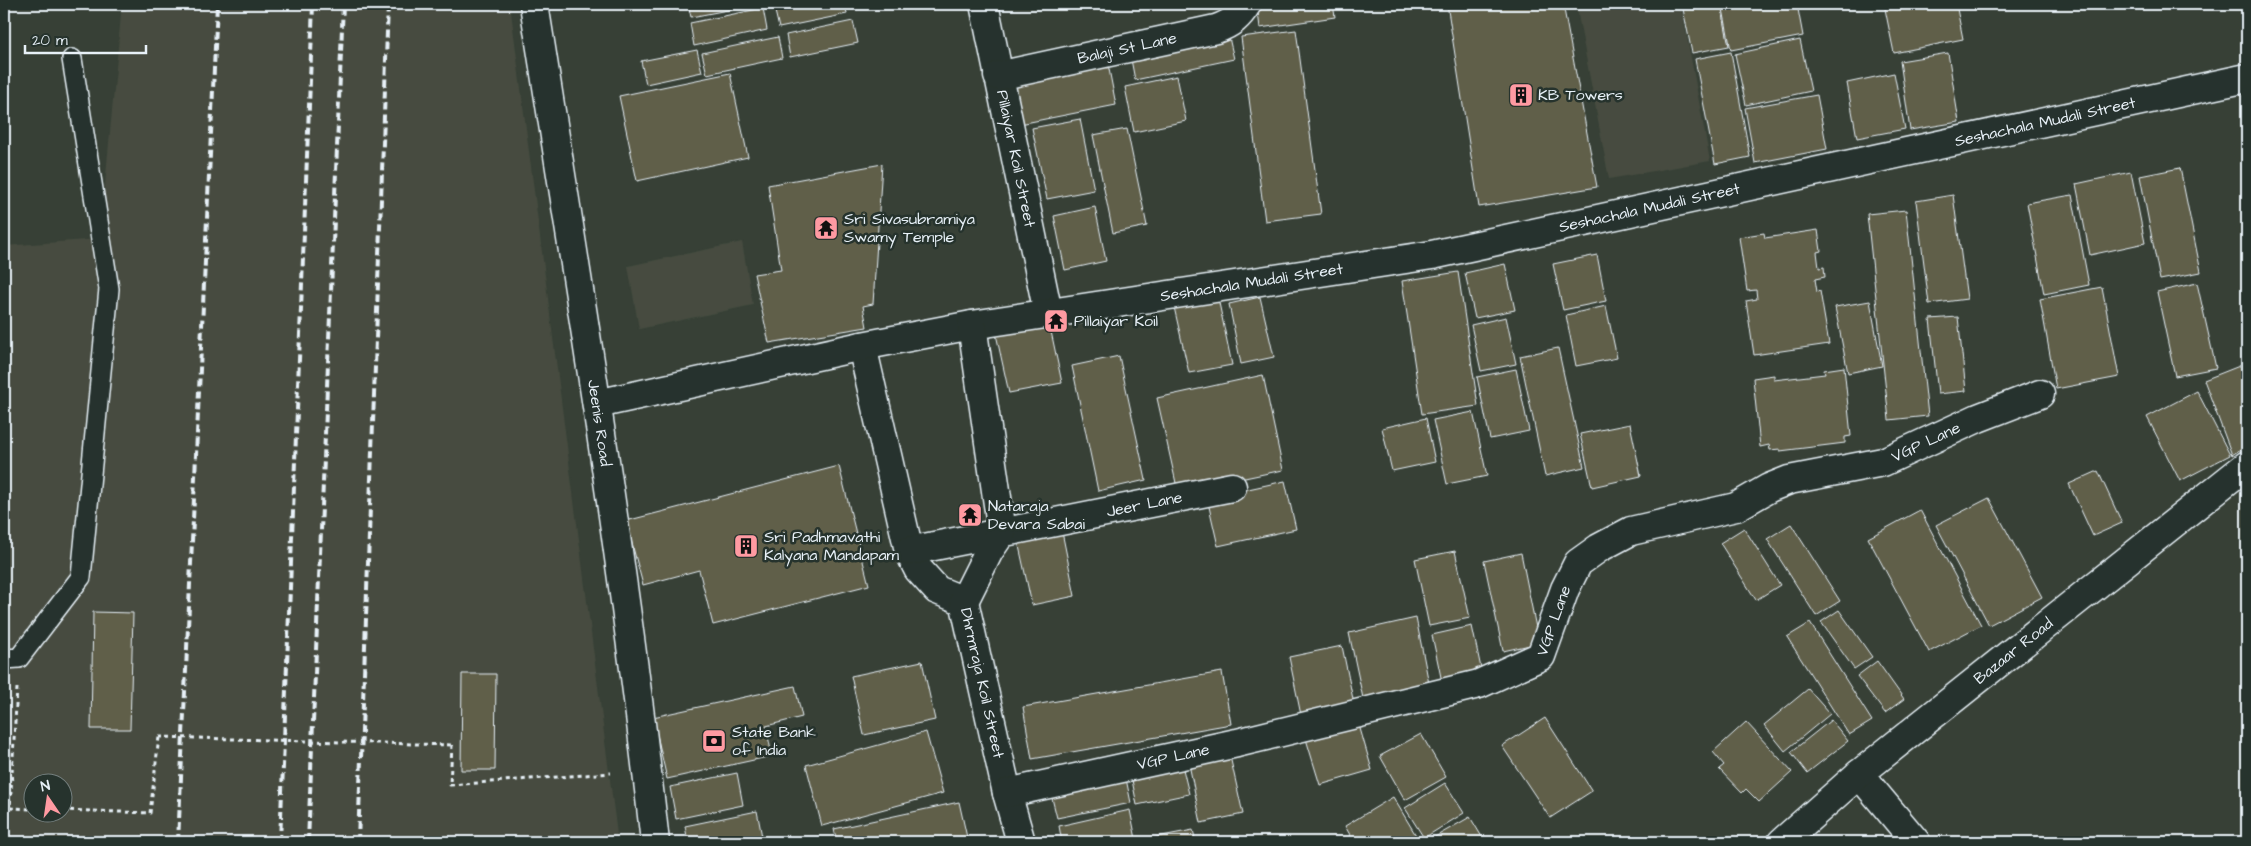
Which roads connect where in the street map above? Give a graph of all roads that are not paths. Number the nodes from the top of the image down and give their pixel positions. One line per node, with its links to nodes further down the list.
1 (534, 4): 11 (street, Jeenis Road)
2 (984, 4): 5 (street, Pillaiyar Koil Street)
3 (1247, 4): 5 (street, Balaji St Lane)
4 (72, 59): 17 (lane)
5 (998, 76): 7 (street, Pillaiyar Koil Street)
6 (2247, 78): 7 (street, Seshachala Mudali Street)
7 (1048, 313): 8 (street, Seshachala Mudali Street)
8 (972, 325): 9 (street, Seshachala Mudali Street); 14 (street)
9 (862, 346): 11 (street, Seshachala Mudali Street); 15 (street, Dhrmraja Koil Street)
10 (2040, 394): 19 (street, VGP Lane)
11 (597, 404): 20 (street, Jeenis Road)
12 (2247, 465): 18 (street, Bazaar Road)
13 (1232, 487): 14 (street, Jeer Lane)
14 (1002, 532): 15 (street, Jeer Lane); 16 (street)
15 (910, 551): 16 (street, Dhrmraja Koil Street)
16 (964, 601): 19 (street, Dhrmraja Koil Street)
17 (11, 659)
18 (1859, 774): 22 (street, Bazaar Road); 23 (street)
19 (1007, 793): 21 (street, Dhrmraja Koil Street)
20 (655, 842)
21 (1021, 842)
22 (1782, 842)
23 (1916, 842)

